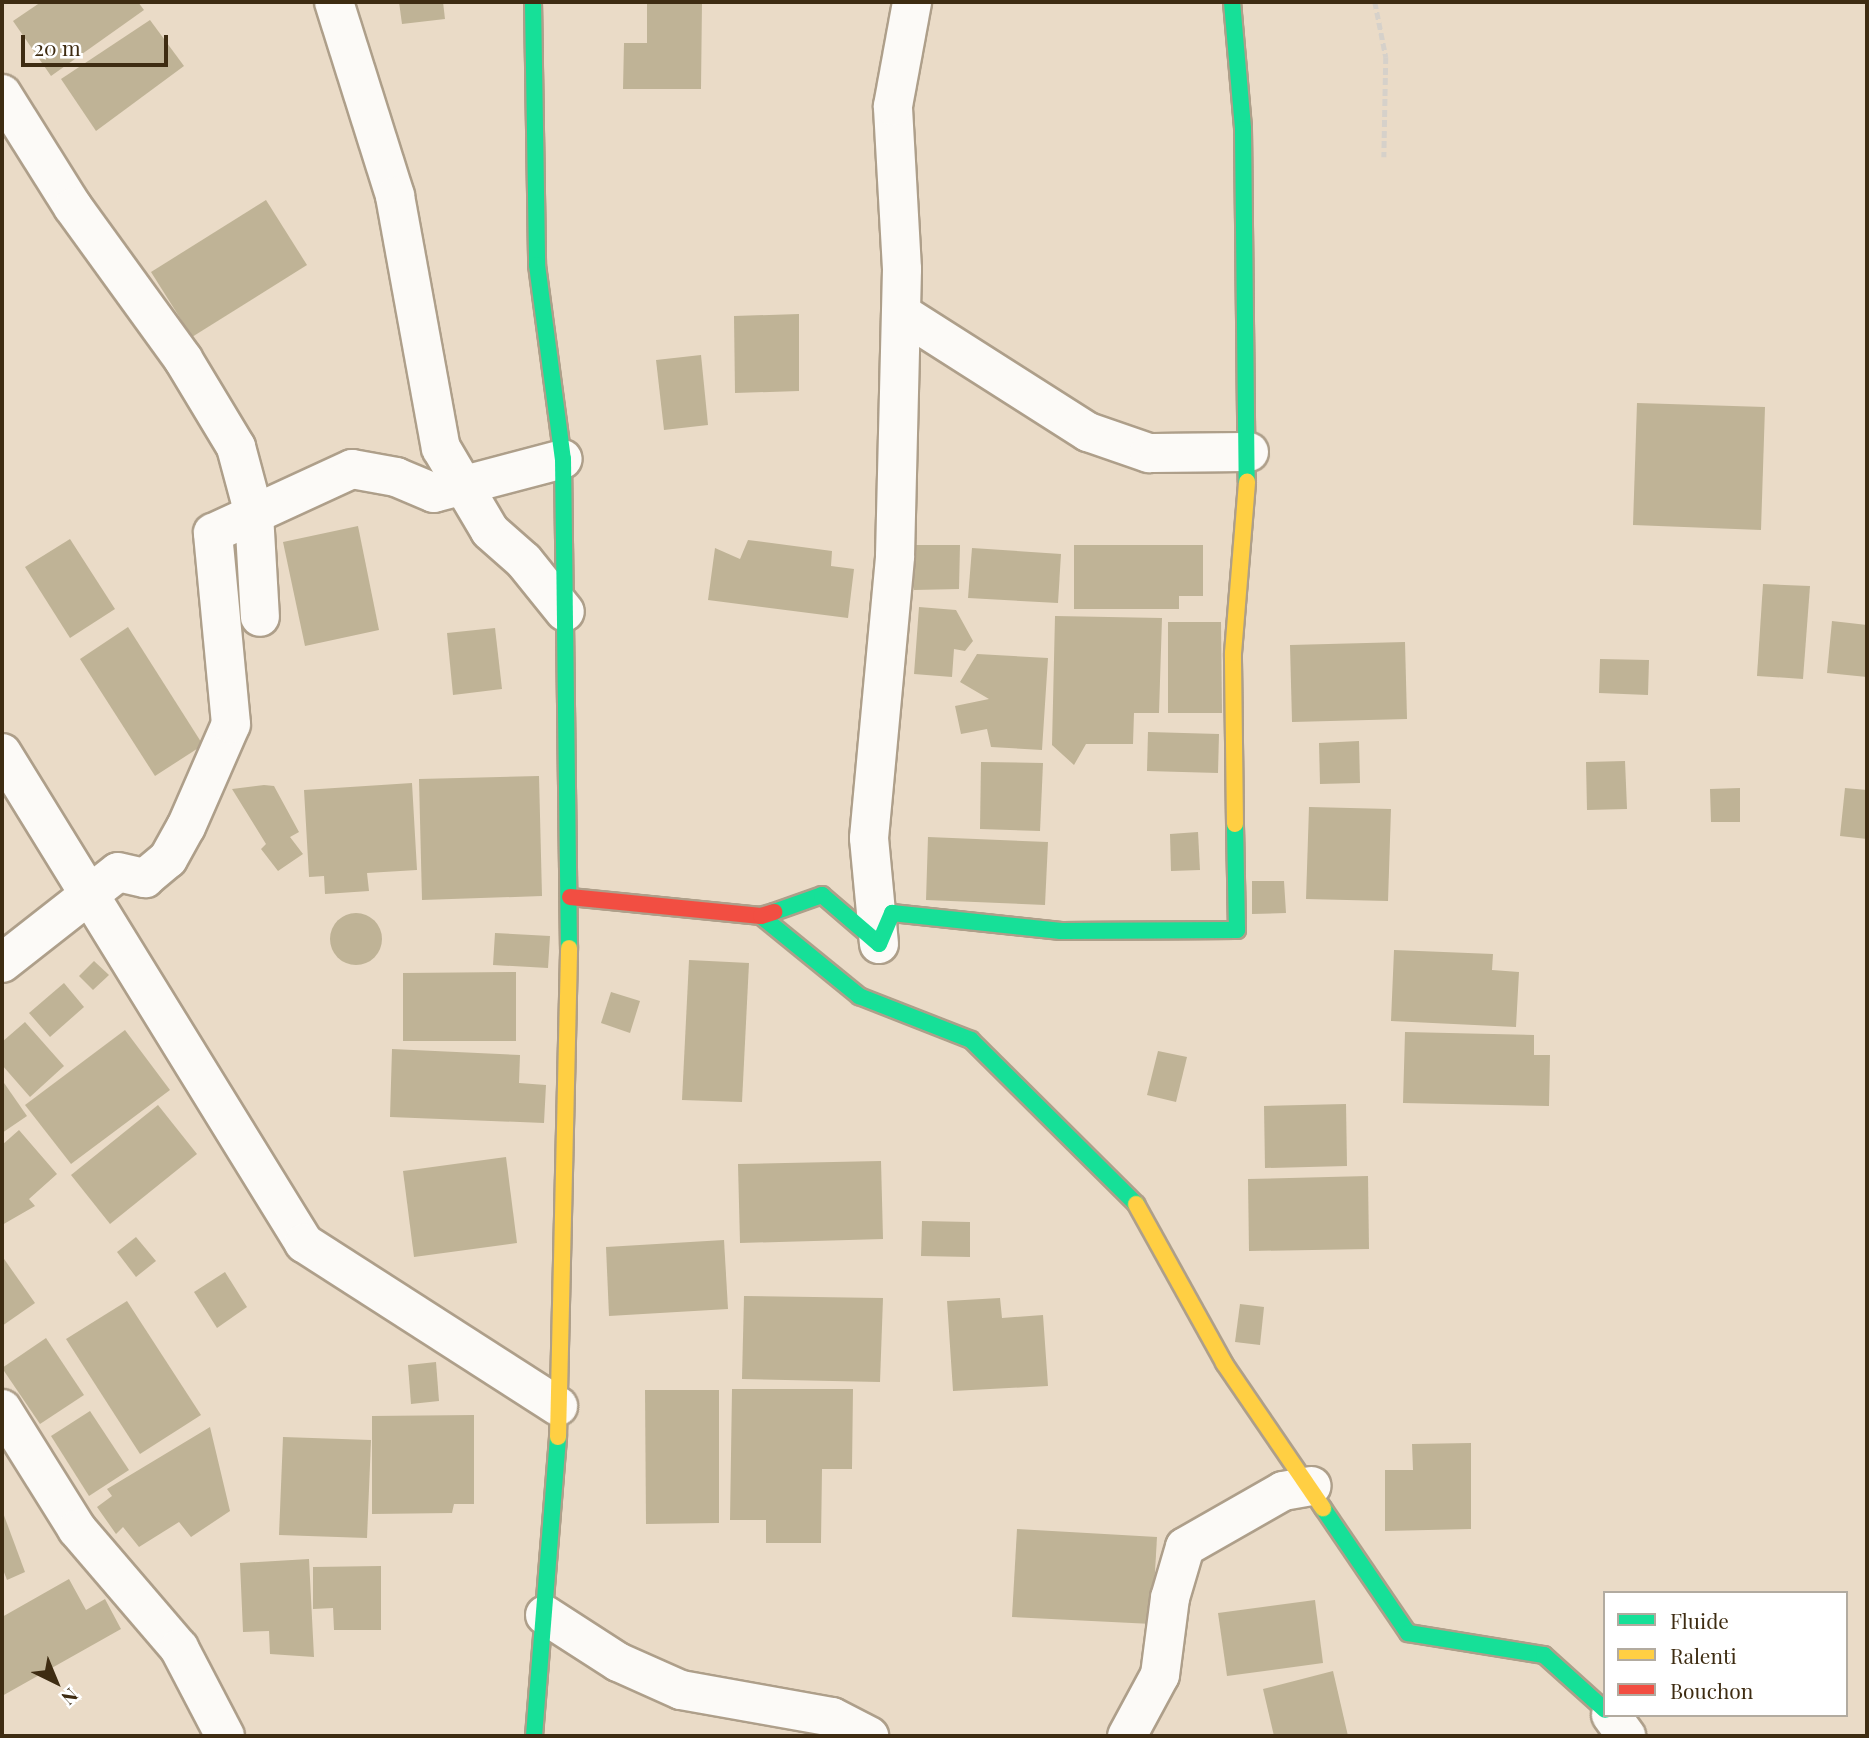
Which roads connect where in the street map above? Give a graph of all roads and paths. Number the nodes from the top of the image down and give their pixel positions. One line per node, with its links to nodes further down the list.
1 (334, 2): 11 (street)
2 (533, 2): 10 (street)
3 (912, 2): 8 (street)
4 (1232, 2): 9 (street)
5 (1375, 2): 7 (path)
6 (2, 94): 12 (street)
7 (1384, 157)
8 (901, 313): 9 (street); 19 (street)
9 (1249, 452): 19 (street)
10 (563, 458): 11 (street); 13 (street)
11 (459, 487): 12 (street); 13 (street)
12 (254, 514): 14 (street); 16 (street)
13 (565, 612): 17 (street)
14 (260, 617)
15 (2, 753): 16 (street)
16 (86, 896): 20 (street); 21 (street)
17 (570, 897): 18 (street); 21 (street)
18 (761, 916): 19 (street); 23 (street)
19 (879, 944)
20 (2, 963)
21 (558, 1406): 24 (street)
22 (2, 1409): 27 (street)
23 (1312, 1486): 25 (street); 30 (street)
24 (545, 1615): 28 (street); 29 (street)
25 (1603, 1708)
26 (1612, 1717): 31 (street)
27 (225, 1736)
28 (534, 1736)
29 (869, 1736)
30 (1128, 1736)
31 (1626, 1736)

